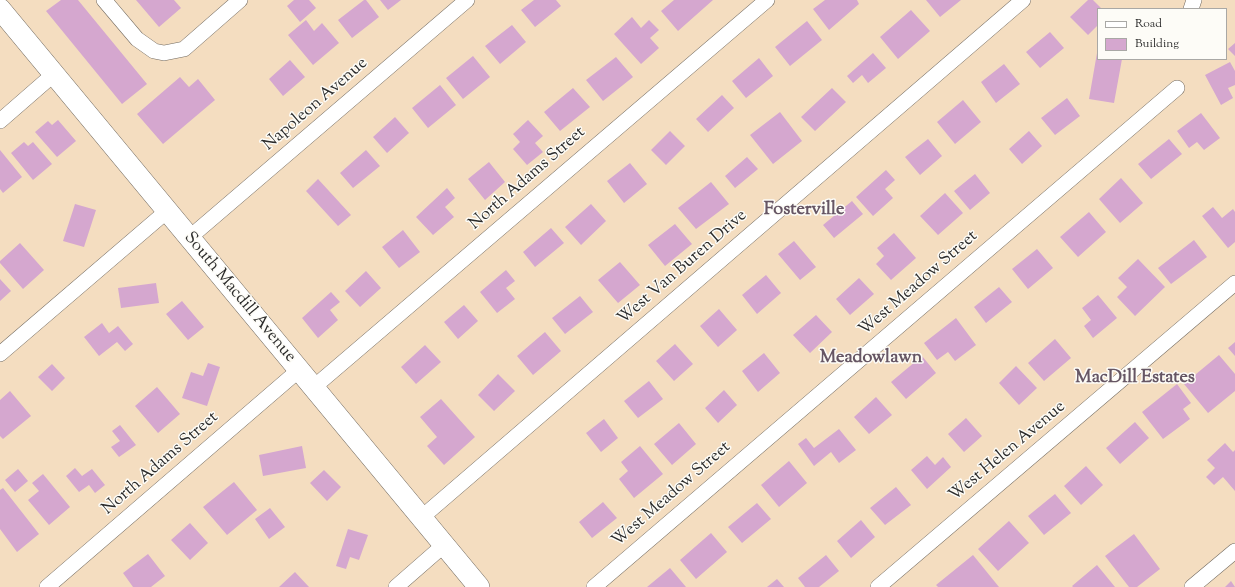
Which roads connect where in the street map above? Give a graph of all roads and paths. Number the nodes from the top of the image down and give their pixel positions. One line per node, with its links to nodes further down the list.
1 (104, 0): 2 (street)
2 (240, 0)
3 (467, 0): 11 (street, Napoleon Avenue)
4 (767, 0): 15 (street, North Adams Street)
5 (1023, 0): 16 (street, West Van Buren Drive)
6 (0, 9): 7 (street, South Macdill Avenue)
7 (54, 74): 9 (street); 10 (street, South Macdill Avenue)
8 (1178, 88): 22 (street, West Meadow Street)
9 (0, 121)
10 (167, 211): 11 (street, South Macdill Avenue); 13 (street)
11 (189, 238): 14 (street, South Macdill Avenue)
12 (1235, 283): 23 (street, West Helen Avenue)
13 (0, 354)
14 (299, 370): 15 (street, South Macdill Avenue); 19 (street, North Adams Street)
15 (314, 387): 16 (street, South Macdill Avenue)
16 (421, 518): 17 (street, South Macdill Avenue)
17 (444, 546): 20 (street); 21 (street, South Macdill Avenue)
18 (1235, 551): 24 (street)
19 (47, 587)
20 (396, 587)
21 (479, 587)
22 (594, 587)
23 (878, 587)
24 (1192, 587)

